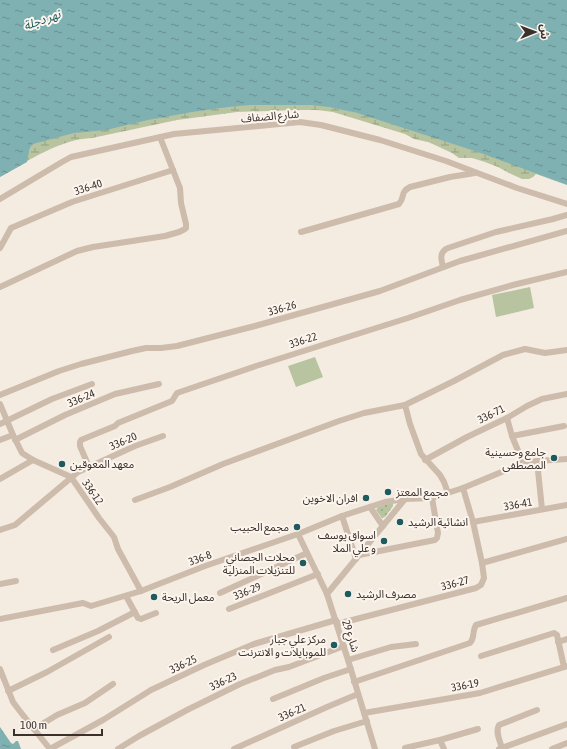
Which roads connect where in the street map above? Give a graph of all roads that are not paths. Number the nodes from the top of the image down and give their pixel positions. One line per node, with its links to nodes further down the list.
1 (160, 137): 2 (street); 3 (street, شارع الضفاف); 4 (street, شارع الضفاف)
2 (173, 170): 9 (street, 336-40); 12 (street)
3 (477, 172): 5 (street, شارع الضفاف); 8 (street)
4 (0, 199)
5 (567, 204)
6 (567, 215): 10 (street)
7 (567, 231): 10 (street, 336-26)
8 (301, 232)
9 (0, 248)
10 (443, 267): 17 (street, 336-26)
11 (567, 272): 33 (street, 336-22)
12 (0, 287)
13 (567, 350): 19 (street)
14 (92, 384): 21 (street)
15 (159, 384): 26 (street, 336-24)
16 (567, 394): 20 (street, 336-71)
17 (0, 395)
18 (0, 404): 21 (street, 336-12)
19 (404, 405): 30 (street); 39 (street)
20 (507, 418): 25 (street); 30 (street, 336-71)
21 (7, 422): 22 (street); 26 (street, 336-12)
22 (0, 424)
23 (564, 426): 25 (street)
24 (163, 436): 33 (street, 336-20)
25 (512, 436): 32 (street)
26 (14, 437): 27 (street, 336-24); 29 (street, 336-12)
27 (0, 440)
28 (567, 459): 31 (street, 336-8)
29 (33, 460): 34 (street, 336-12); 35 (street)
30 (425, 460): 37 (street)
31 (537, 461): 32 (street, 336-8); 43 (street)
32 (523, 463): 36 (street, 336-8)
33 (89, 466): 34 (street, 336-20)
34 (71, 477): 47 (street, 336-20); 56 (street, 336-12)
35 (0, 479)
36 (463, 488): 37 (street, 336-8); 45 (street, 336-27)
37 (448, 493): 38 (street, 336-8)
38 (432, 498): 40 (street, 336-8); 51 (street)
39 (135, 500)
40 (405, 500): 42 (street, 336-8); 46 (street)
41 (567, 505): 43 (street, 336-41)
42 (370, 507): 44 (street, 336-8); 46 (street)
43 (542, 509): 45 (street, 336-41)
44 (342, 516): 48 (street, 336-8); 51 (street)
45 (473, 522): 52 (street, 336-27)
46 (383, 526): 51 (street)
47 (0, 530)
48 (298, 534): 50 (street, شارع 29); 56 (street, 336-8)
49 (567, 539): 52 (street)
50 (307, 553): 53 (street, شارع 29); 57 (street)
51 (357, 557): 58 (street)
52 (482, 563): 65 (street, 336-27)
53 (318, 574): 58 (street, شارع 29); 61 (street, 336-29)
54 (16, 580): 55 (street)
55 (0, 584)
56 (141, 591): 59 (street, 336-8)
57 (220, 593)
58 (327, 594): 65 (street, شارع 29)
59 (126, 596): 62 (street); 64 (street, 336-8)
60 (567, 598): 77 (street)
61 (229, 609)
62 (135, 612): 63 (street); 71 (street)
63 (156, 613)
64 (0, 619)
65 (336, 622): 70 (street, شارع 29); 92 (street, 336-25)
66 (109, 637): 79 (street)
67 (567, 639): 68 (street)
68 (558, 642): 72 (street); 74 (street)
69 (416, 644): 73 (street)
70 (344, 646): 73 (street, شارع 29); 93 (street, 336-23)
71 (53, 650)
72 (481, 656)
73 (348, 660): 76 (street, شارع 29)
74 (565, 667): 83 (street, 336-19)
75 (0, 669): 79 (street)
76 (351, 669): 77 (street, شارع 29); 81 (street)
77 (354, 682): 80 (street, شارع 29)
78 (113, 684): 86 (street)
79 (8, 691): 86 (street)
80 (358, 694): 83 (street, شارع 29); 94 (street, 336-21)
81 (273, 699)
82 (537, 710): 97 (street)
83 (364, 713): 84 (street, شارع 29)
84 (367, 721): 90 (street); 95 (street, شارع 29)
85 (567, 724): 97 (street)
86 (34, 729): 92 (street)
87 (478, 729): 88 (street)
88 (440, 740): 91 (street); 96 (street)
89 (567, 744): 98 (street)
90 (294, 747)
91 (405, 748)
92 (50, 749)
93 (118, 749)
94 (234, 749)
95 (375, 749)
96 (444, 749)
97 (500, 749)
98 (552, 749)

